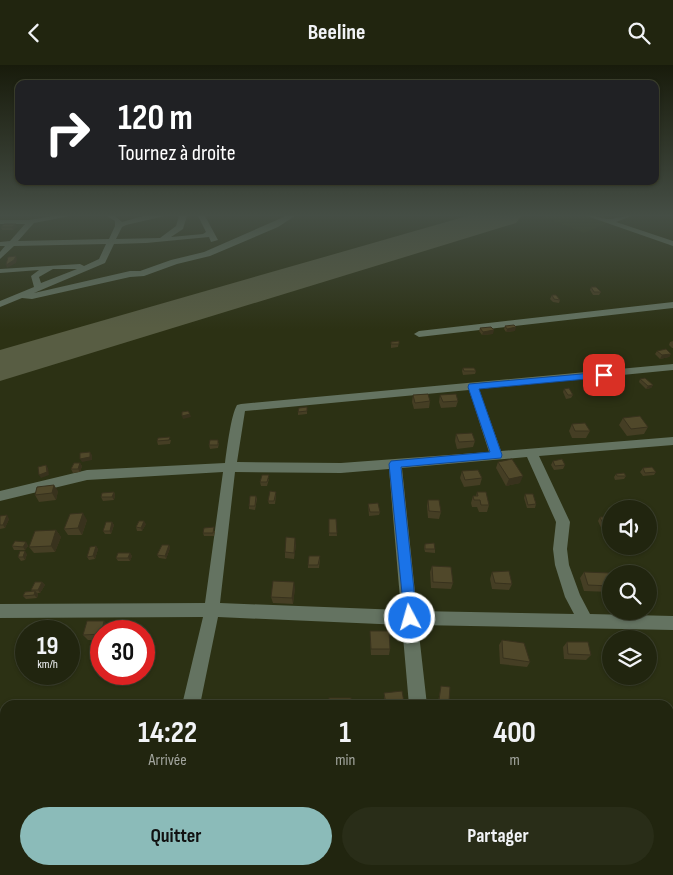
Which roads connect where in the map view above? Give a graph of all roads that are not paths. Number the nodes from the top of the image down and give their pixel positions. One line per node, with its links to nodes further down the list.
1 (106, 254): 4 (street)
2 (199, 254): 7 (street)
3 (51, 267): 4 (street); 5 (street); 6 (street)
4 (88, 267): 6 (street)
5 (0, 271)
6 (38, 287): 7 (street)
7 (20, 295): 8 (street)
8 (0, 305)
9 (673, 305): 10 (street)
10 (419, 335)
11 (673, 367): 12 (street)
12 (473, 387): 15 (street); 17 (street)
13 (673, 441): 14 (street)
14 (531, 453): 15 (street); 22 (street)
15 (497, 455): 16 (street)
16 (395, 464): 17 (street); 21 (street)
17 (230, 467): 18 (street); 19 (street)
18 (0, 496)
19 (212, 610): 20 (street); 21 (street); 24 (street)
20 (0, 611)
21 (410, 618): 22 (street); 25 (street)
22 (586, 622): 23 (street)
23 (673, 623)
24 (192, 700)
25 (418, 700)

